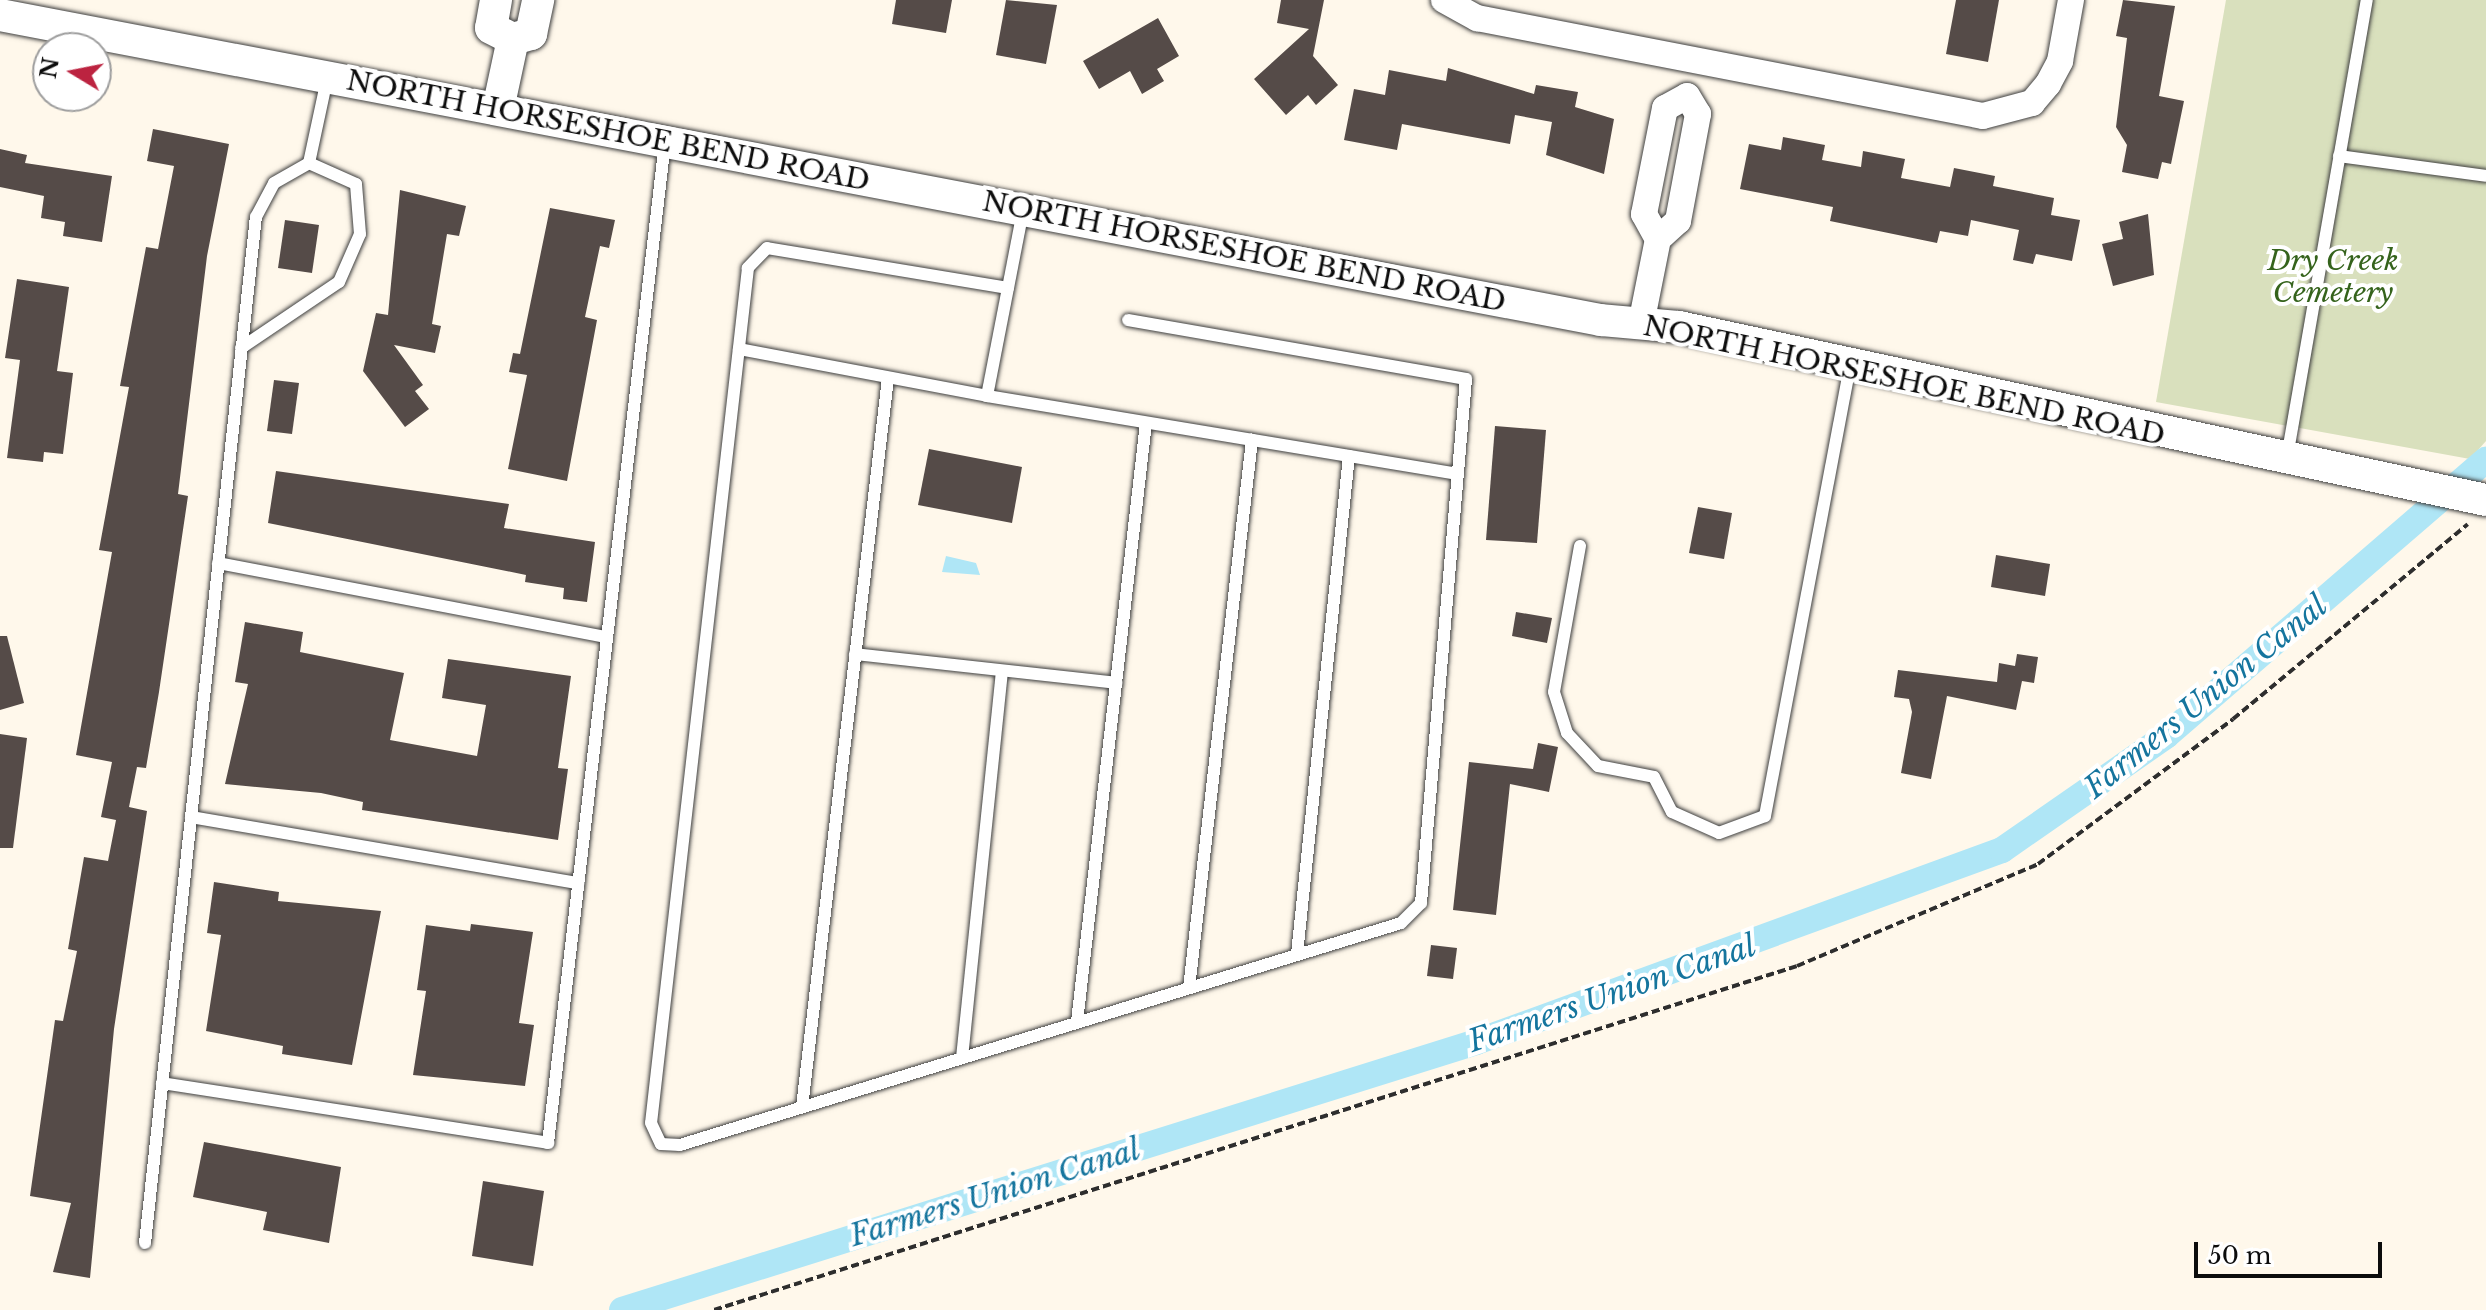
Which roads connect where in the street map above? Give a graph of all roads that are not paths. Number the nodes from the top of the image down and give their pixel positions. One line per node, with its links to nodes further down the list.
1 (496, 0): 7 (street)
2 (538, 0): 7 (street)
3 (1444, 0): 8 (street)
4 (2071, 0): 8 (street)
5 (2367, 0): 12 (lane)
6 (0, 15): 9 (street, NORTH HORSESHOE BEND ROAD)
7 (513, 39): 10 (street)
8 (1695, 61): 18 (street)
9 (327, 78): 10 (street, NORTH HORSESHOE BEND ROAD); 13 (lane)
10 (498, 109): 11 (street, NORTH HORSESHOE BEND ROAD)
11 (665, 141): 15 (street, NORTH HORSESHOE BEND ROAD); 32 (lane)
12 (2339, 156): 14 (lane); 27 (lane)
13 (309, 163): 19 (lane); 19 (lane)
14 (2486, 176)
15 (1023, 210): 16 (lane); 18 (street, NORTH HORSESHOE BEND ROAD)
16 (1008, 288): 20 (lane); 23 (lane)
17 (1128, 320): 28 (lane)
18 (1641, 324): 21 (street, NORTH HORSESHOE BEND ROAD)
19 (241, 348): 31 (lane)
20 (739, 349): 22 (lane); 43 (lane)
21 (1850, 365): 27 (street, NORTH HORSESHOE BEND ROAD); 30 (lane)
22 (888, 378): 23 (lane); 33 (lane)
23 (987, 396): 24 (lane)
24 (1146, 423): 25 (lane); 35 (lane)
25 (1252, 440): 26 (lane); 39 (lane)
26 (1349, 456): 28 (lane); 38 (lane)
27 (2287, 461): 29 (street, NORTH HORSESHOE BEND ROAD)
28 (1457, 474): 38 (lane)
29 (2477, 505)
30 (1580, 546)
31 (218, 563): 32 (lane); 36 (lane)
32 (607, 637): 37 (lane)
33 (855, 654): 34 (lane); 43 (lane)
34 (1002, 672): 35 (lane); 41 (lane)
35 (1116, 683): 40 (lane)
36 (191, 817): 37 (lane); 42 (lane)
37 (578, 883): 42 (lane)
38 (1297, 954): 39 (lane)
39 (1189, 988): 40 (lane)
40 (1077, 1022): 41 (lane)
41 (962, 1058): 43 (lane)
42 (162, 1083): 44 (lane)
43 (802, 1107)
44 (145, 1243)

